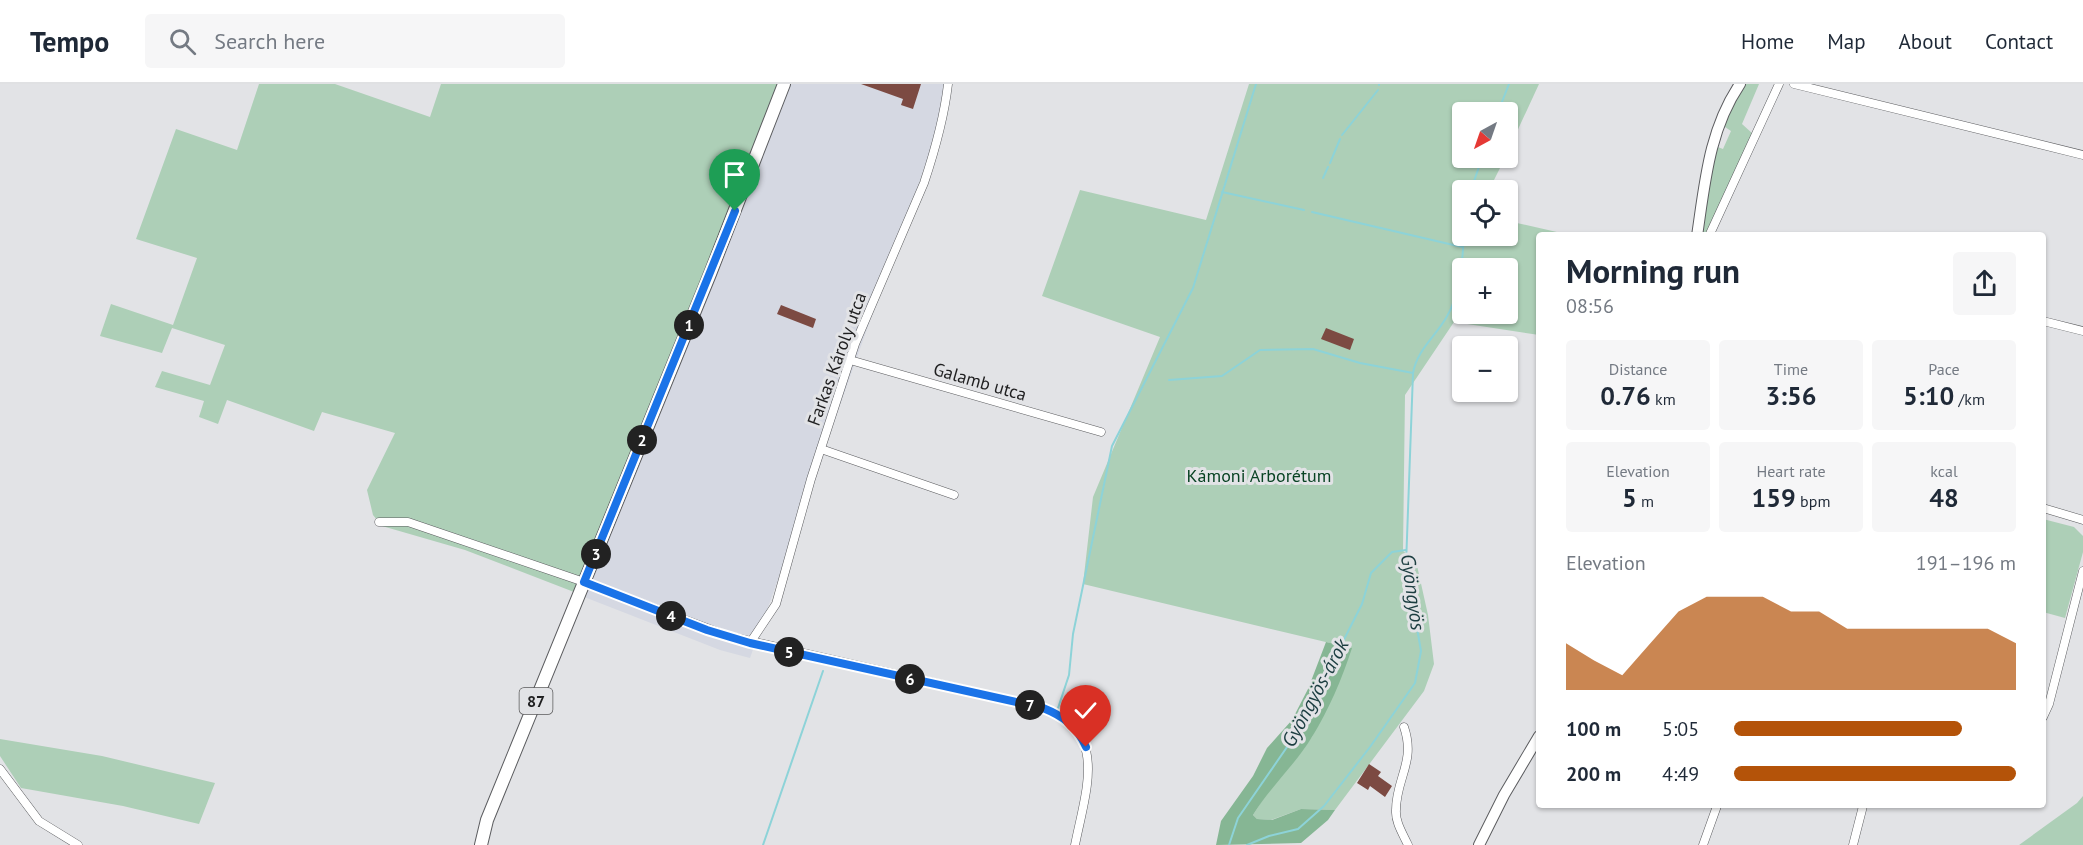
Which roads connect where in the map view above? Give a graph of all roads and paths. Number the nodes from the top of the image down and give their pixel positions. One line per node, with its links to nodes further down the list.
1 (784, 84): 19 (main road, 87)
2 (948, 84): 11 (street, Farkas Károly utca)
3 (1740, 84): 7 (main road)
4 (1779, 84): 8 (street)
5 (1794, 84): 6 (street)
6 (2083, 155)
7 (1700, 232)
8 (1712, 232)
9 (2046, 322): 10 (street)
10 (2083, 331)
11 (850, 360): 12 (street, Galamb utca); 13 (street, Farkas Károly utca)
12 (1101, 432)
13 (821, 449): 14 (street); 20 (street, Farkas Károly utca)
14 (954, 495)
15 (2046, 509): 16 (street)
16 (2083, 520)
17 (379, 522): 19 (street)
18 (2083, 571): 21 (street)
19 (584, 582): 20 (street); 27 (main road, 87)
20 (750, 643): 31 (street)
21 (2046, 710)
22 (1404, 727): 32 (street)
23 (1536, 741): 33 (main road)
24 (0, 769): 28 (street)
25 (1716, 808): 34 (street)
26 (1862, 808): 35 (street)
27 (487, 820): 29 (main road, 87); 30 (main road, 87)
28 (78, 845)
29 (472, 845)
30 (481, 845)
31 (1075, 845)
32 (1408, 845)
33 (1479, 845)
34 (1703, 845)
35 (1853, 845)

